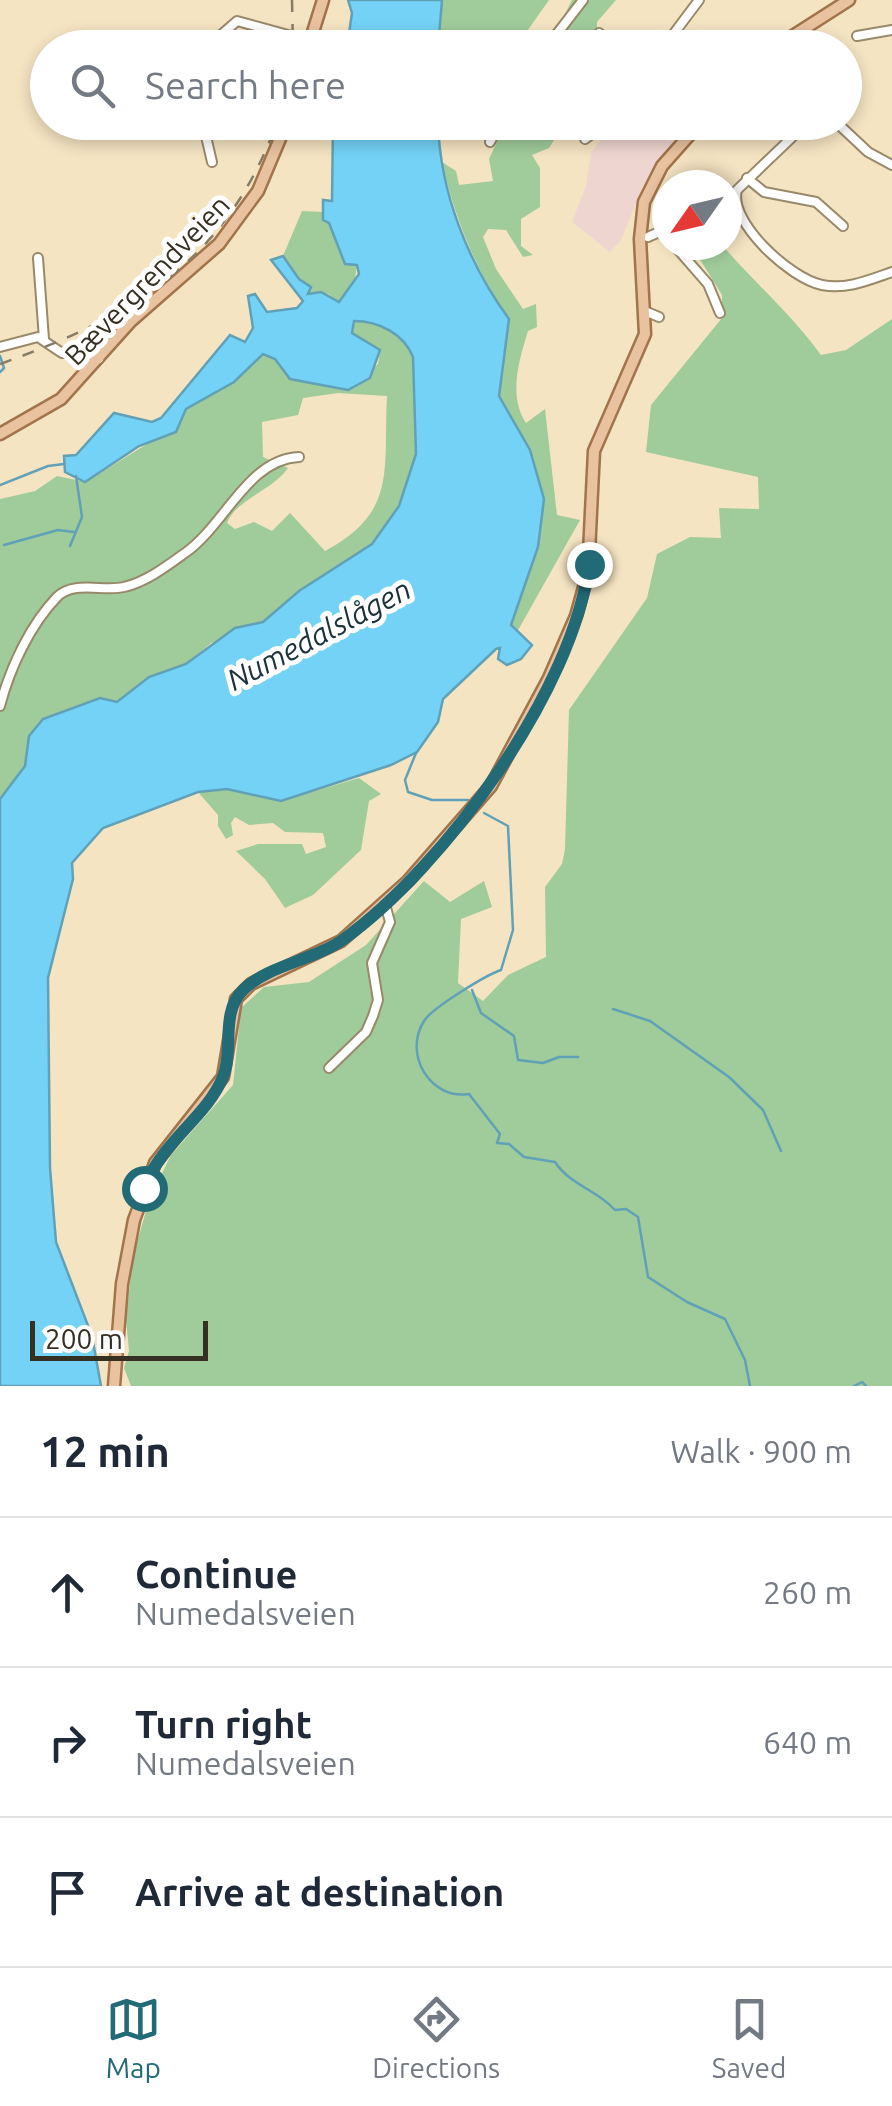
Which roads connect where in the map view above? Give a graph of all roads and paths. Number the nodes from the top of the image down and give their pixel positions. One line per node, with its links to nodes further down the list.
1 (323, 0): 7 (main road)
2 (583, 0): 8 (street)
3 (699, 0): 9 (street)
4 (849, 0): 10 (main road)
5 (227, 30): 6 (street)
6 (266, 30)
7 (313, 30)
8 (560, 30)
9 (676, 30)
10 (802, 30)
11 (892, 30): 12 (street)
12 (862, 35)
13 (207, 140): 18 (street)
14 (280, 140): 32 (main road, Bævergrendveien)
15 (685, 140): 27 (main road)
16 (788, 140): 20 (street)
17 (855, 140): 19 (street)
18 (212, 162)
19 (892, 165)
20 (747, 178): 21 (street); 26 (street)
21 (843, 226)
22 (652, 235): 23 (street)
23 (648, 237)
24 (38, 258): 30 (street)
25 (687, 260): 28 (street)
26 (892, 272)
27 (646, 312): 29 (street); 36 (main road)
28 (720, 314)
29 (658, 317)
30 (44, 340): 31 (street); 32 (street)
31 (0, 347)
32 (99, 358): 33 (main road, Bævergrendveien)
33 (0, 434)
34 (299, 457): 35 (street)
35 (0, 706)
36 (385, 904): 37 (street); 38 (main road)
37 (329, 1068)
38 (114, 1386)

